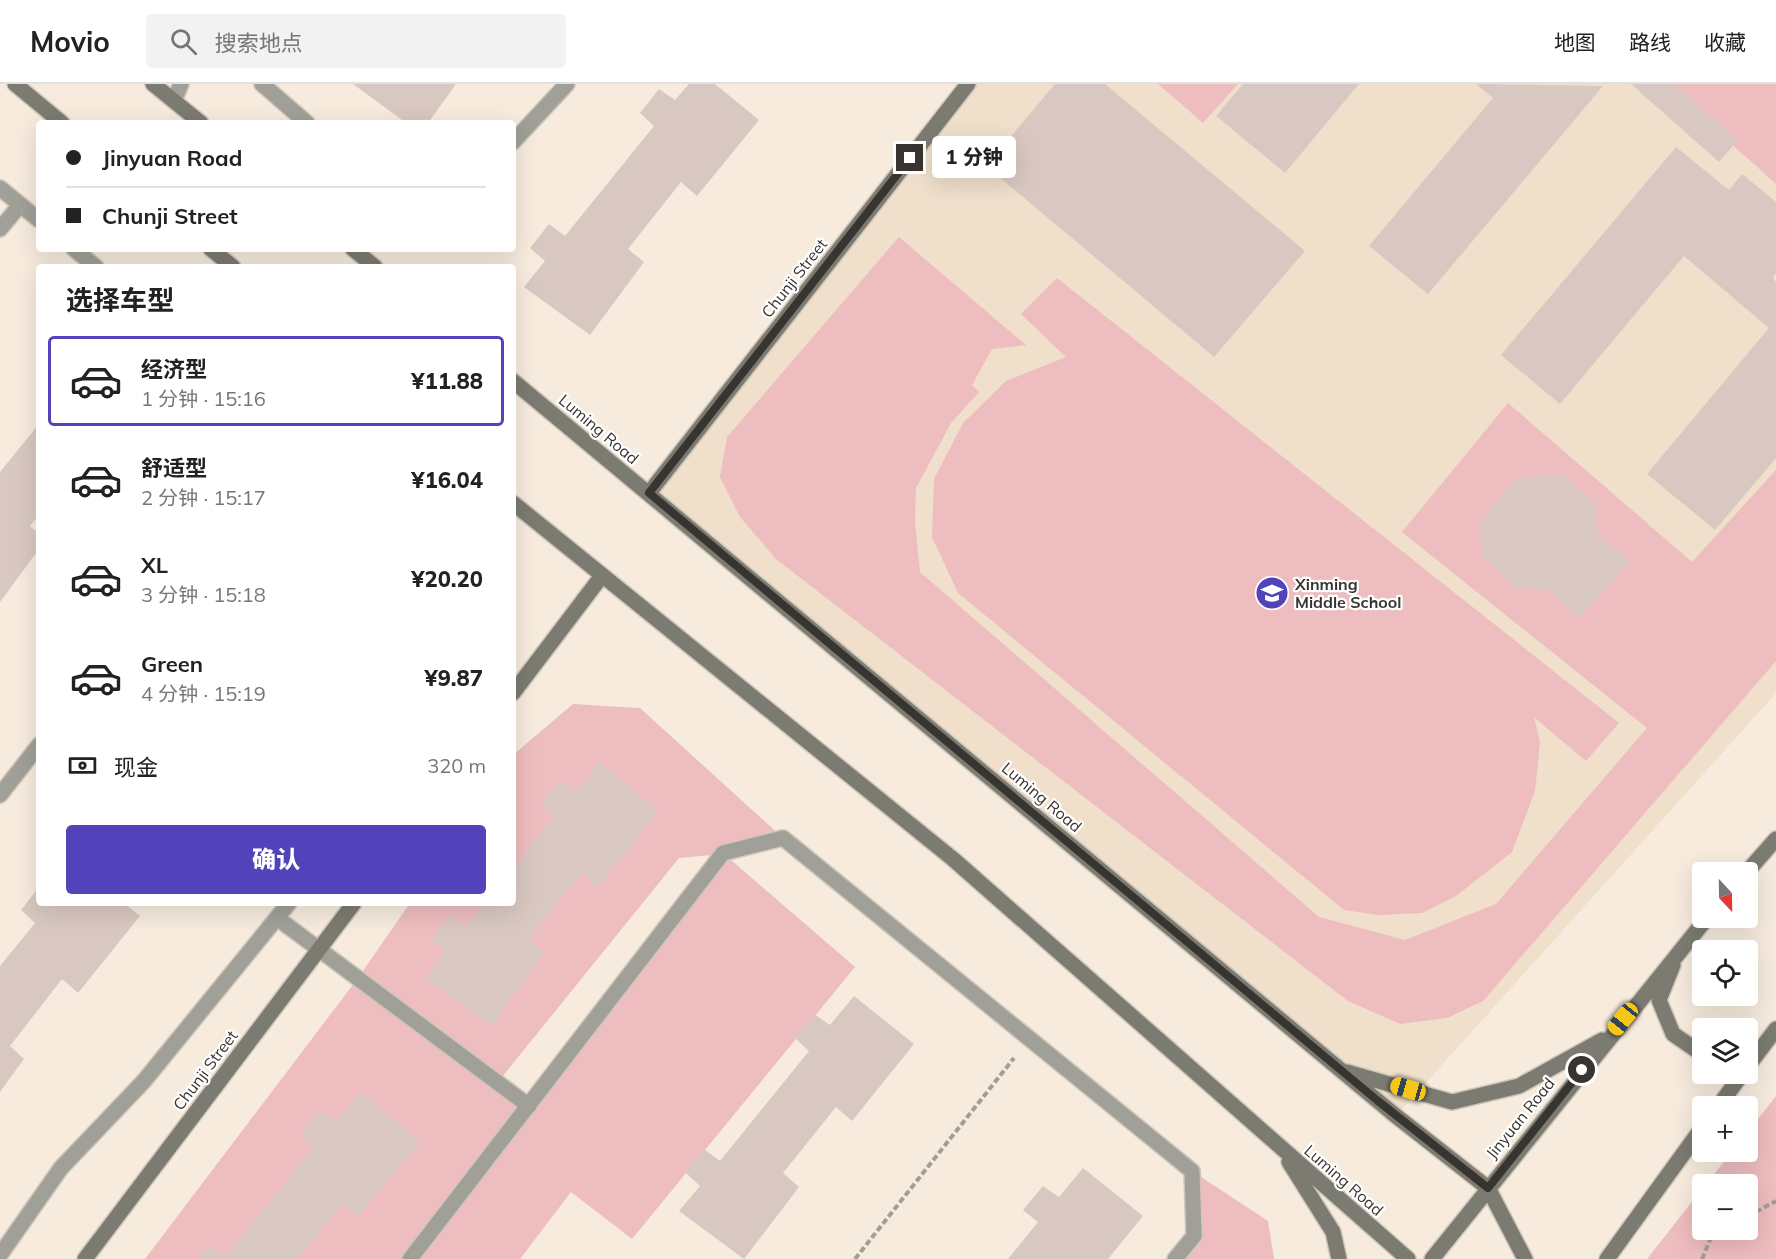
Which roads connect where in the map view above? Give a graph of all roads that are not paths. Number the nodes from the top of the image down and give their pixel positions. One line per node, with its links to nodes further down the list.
1 (15, 84): 8 (main road)
2 (153, 84): 7 (main road)
3 (181, 84): 7 (lane)
4 (262, 84): 10 (lane)
5 (567, 84): 11 (lane)
6 (968, 84): 23 (main road, Chunji Street)
7 (174, 101): 9 (main road)
8 (58, 120)
9 (197, 120)
10 (304, 120)
11 (516, 139)
12 (0, 188): 13 (lane)
13 (20, 205): 14 (lane); 15 (lane)
14 (36, 218)
15 (0, 229)
16 (78, 252): 19 (lane)
17 (215, 252): 20 (main road)
18 (357, 252): 21 (main road)
19 (92, 264)
20 (229, 264)
21 (371, 264)
22 (516, 383): 23 (main road, Luming Road)
23 (649, 493): 43 (main road, Luming Road)
24 (516, 506): 25 (main road, Luming Road)
25 (601, 577): 26 (main road); 46 (main road, Luming Road)
26 (516, 689)
27 (36, 749): 28 (lane)
28 (0, 795)
29 (1776, 839): 30 (main road)
30 (1756, 862)
31 (287, 906): 33 (lane)
32 (352, 906): 35 (main road, Chunji Street)
33 (277, 918): 35 (lane); 48 (lane)
34 (1698, 928): 36 (main road, Jinyuan Road)
35 (319, 949): 44 (lane); 49 (main road, Chunji Street)
36 (1678, 951): 38 (main road, Jinyuan Road); 41 (main road)
37 (1776, 1029): 39 (main road)
38 (1610, 1036): 43 (main road); 47 (main road, Jinyuan Road)
39 (1765, 1043): 40 (main road); 42 (main road)
40 (1758, 1044)
41 (1692, 1046)
42 (1758, 1052)
43 (1342, 1070): 47 (main road, Luming Road)
44 (529, 1106): 50 (lane); 51 (lane)
45 (1692, 1142): 56 (main road)
46 (1280, 1147): 52 (main road); 53 (main road, Luming Road)
47 (1488, 1188): 54 (main road, Jinyuan Road); 55 (main road, Luming Road)
48 (0, 1255)
49 (85, 1259)
50 (410, 1259)
51 (1175, 1259)
52 (1339, 1259)
53 (1408, 1259)
54 (1432, 1259)
55 (1525, 1259)
56 (1607, 1259)

